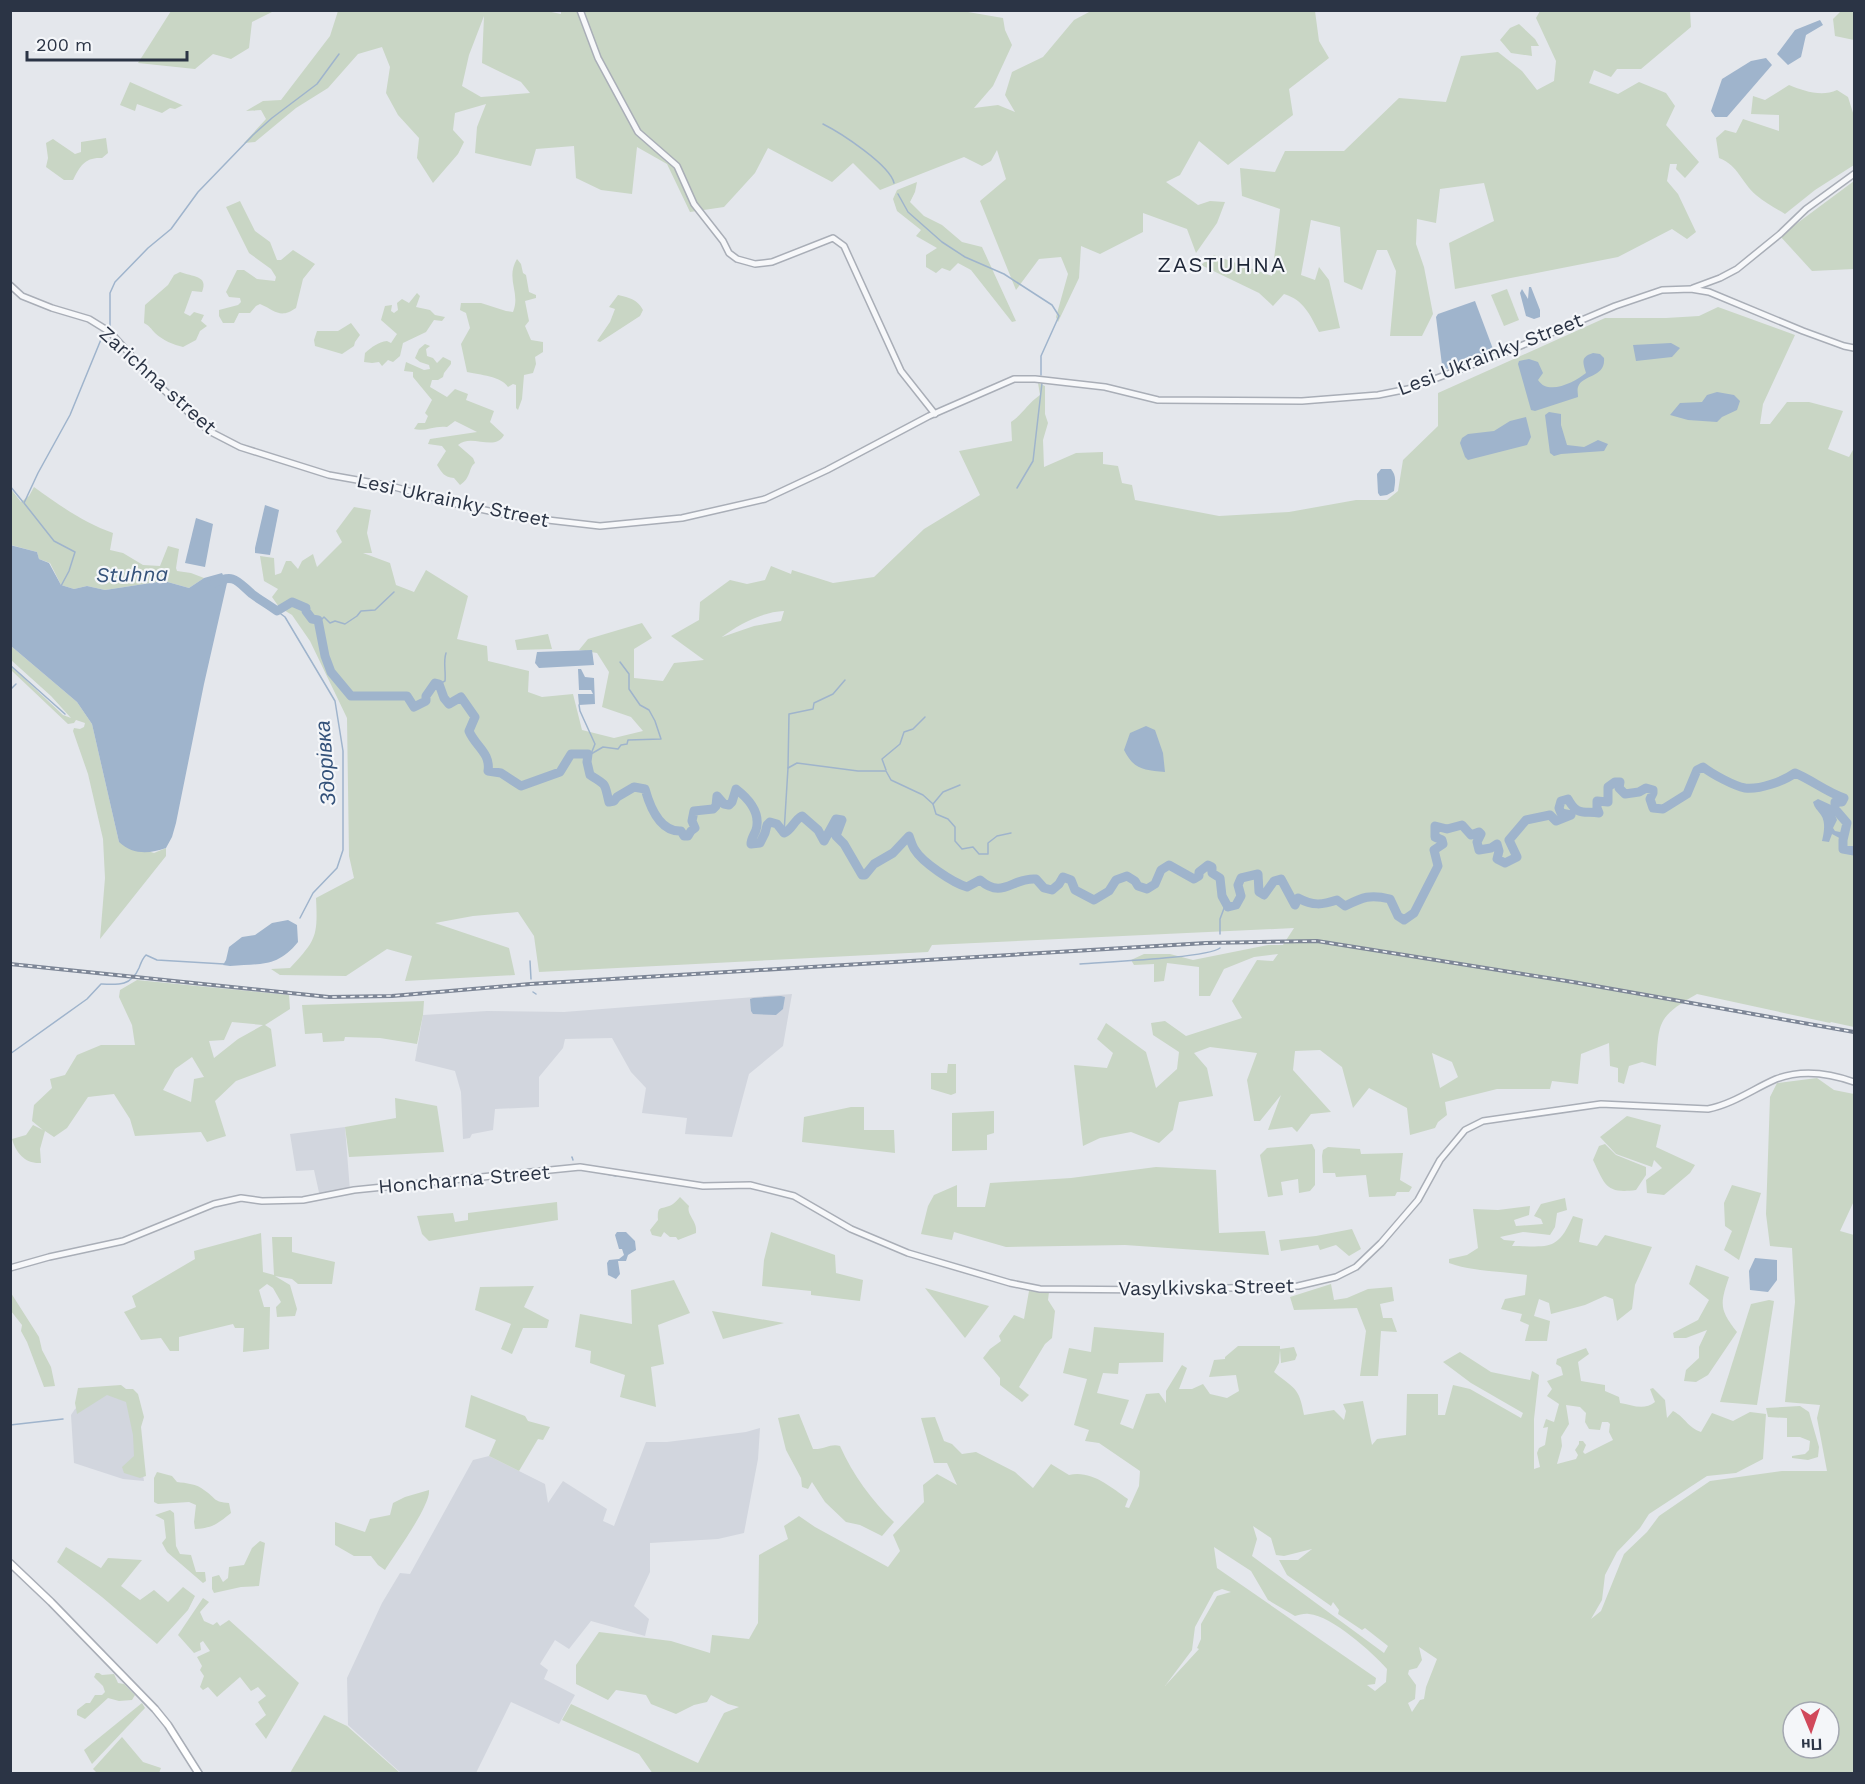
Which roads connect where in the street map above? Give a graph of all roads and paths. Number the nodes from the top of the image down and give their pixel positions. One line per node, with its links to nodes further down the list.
1 (580, 10): 8 (street)
2 (1854, 174): 3 (street, Lesi Ukrainky Street)
3 (1714, 280): 5 (street, Lesi Ukrainky Street); 6 (street)
4 (10, 285): 9 (street, Zarichna street)
5 (1691, 289): 6 (street, Lesi Ukrainky Street); 8 (street, Lesi Ukrainky Street)
6 (1713, 294): 7 (street, Lesi Ukrainky Street)
7 (1854, 348)
8 (935, 414): 9 (street, Lesi Ukrainky Street)
9 (240, 447)
10 (1854, 1082): 11 (street, Vasylkivska Street)
11 (912, 1254): 12 (street, Honcharna Street)
12 (10, 1268)
13 (10, 1563): 14 (main road)
14 (199, 1773)

